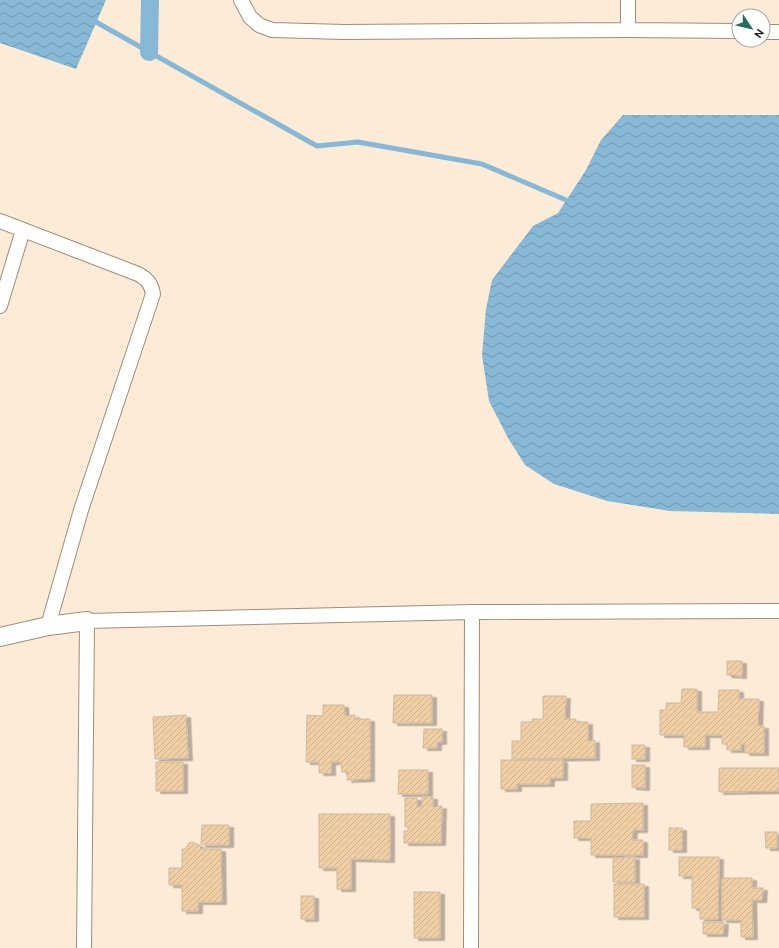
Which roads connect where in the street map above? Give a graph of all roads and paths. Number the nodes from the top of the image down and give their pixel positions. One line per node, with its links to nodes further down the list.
1 (241, 0): 3 (street)
2 (628, 0): 3 (street)
3 (628, 30): 4 (street)
4 (731, 31)
5 (0, 221): 6 (street)
6 (23, 230): 7 (street); 11 (street)
7 (0, 306)
8 (779, 611): 9 (street)
9 (472, 612): 10 (street); 14 (street)
10 (86, 621): 11 (street); 13 (street)
11 (48, 626): 12 (street)
12 (0, 637)
13 (84, 948)
14 (472, 948)

